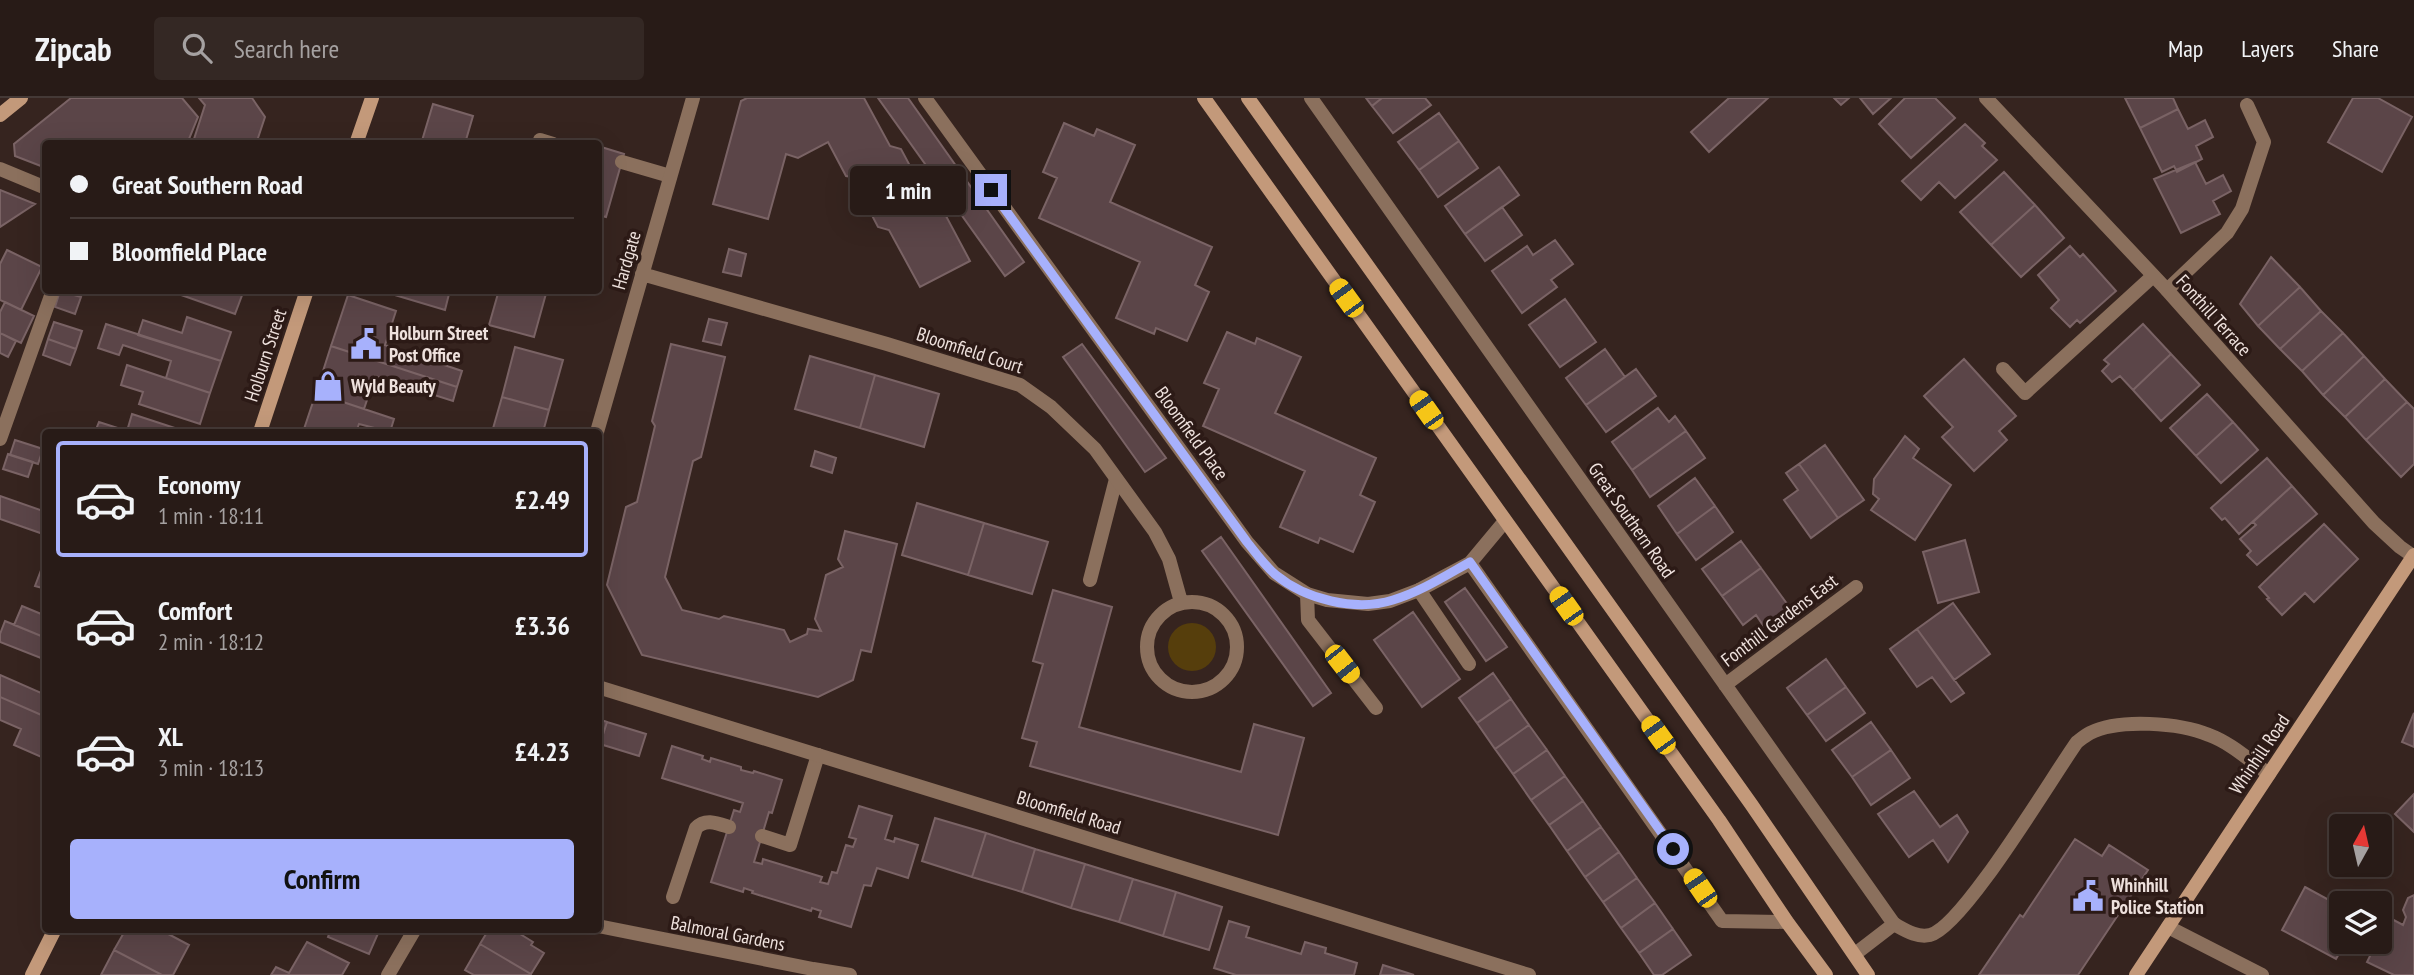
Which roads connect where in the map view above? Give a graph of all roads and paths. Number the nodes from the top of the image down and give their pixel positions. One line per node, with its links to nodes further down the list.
1 (21, 98): 10 (main road)
2 (372, 98): 11 (main road)
3 (693, 98): 14 (street, Hardgate)
4 (925, 98): 32 (street, Bloomfield Place)
5 (1204, 98): 26 (main road)
6 (1248, 98): 49 (main road)
7 (1311, 98): 35 (street, Great Southern Road)
8 (1986, 98): 17 (street, Fonthill Terrace)
9 (2246, 104): 18 (street)
10 (0, 115)
11 (357, 140)
12 (622, 162): 14 (street)
13 (0, 169): 15 (street)
14 (670, 176): 16 (street, Hardgate)
15 (42, 186)
16 (642, 274): 23 (street, Hardgate); 25 (street, Bloomfield Court)
17 (2153, 276): 18 (street, Fonthill Terrace); 21 (street)
18 (2166, 290): 27 (street, Fonthill Terrace)
19 (51, 294): 24 (street)
20 (306, 294): 22 (main road, Holburn Street)
21 (2003, 369)
22 (261, 429)
23 (598, 429)
24 (0, 439)
25 (1116, 479): 29 (street); 33 (street, Bloomfield Court)
26 (1505, 521): 28 (street, Bloomfield Place); 43 (main road)
27 (2414, 556): 39 (main road, Whinhill Road)
28 (1470, 562): 31 (street, Bloomfield Place); 43 (street)
29 (1090, 580)
30 (1856, 587): 35 (street, Fonthill Gardens East)
31 (1419, 590): 32 (street, Bloomfield Place); 34 (street)
32 (1307, 594): 37 (street)
33 (1181, 603): 33 (street)
34 (1469, 664)
35 (1725, 685): 44 (street, Great Southern Road)
36 (602, 688): 38 (street, Bloomfield Road)
37 (1376, 708)
38 (818, 755): 41 (street); 53 (street, Bloomfield Road)
39 (2269, 774): 44 (street); 46 (main road, Whinhill Road)
40 (729, 827): 42 (street)
41 (762, 836)
42 (673, 897)
43 (1787, 922): 54 (main road)
44 (1895, 924): 49 (street)
45 (602, 927): 52 (street, Balmoral Gardens)
46 (2168, 927): 56 (main road, Whinhill Road); 57 (street)
47 (53, 933): 50 (main road)
48 (413, 933): 51 (street)
49 (1855, 954): 55 (main road)
50 (32, 975)
51 (388, 975)
52 (850, 975)
53 (1529, 975)
54 (1826, 975)
55 (1868, 975)
56 (2136, 975)
57 (2262, 975)

